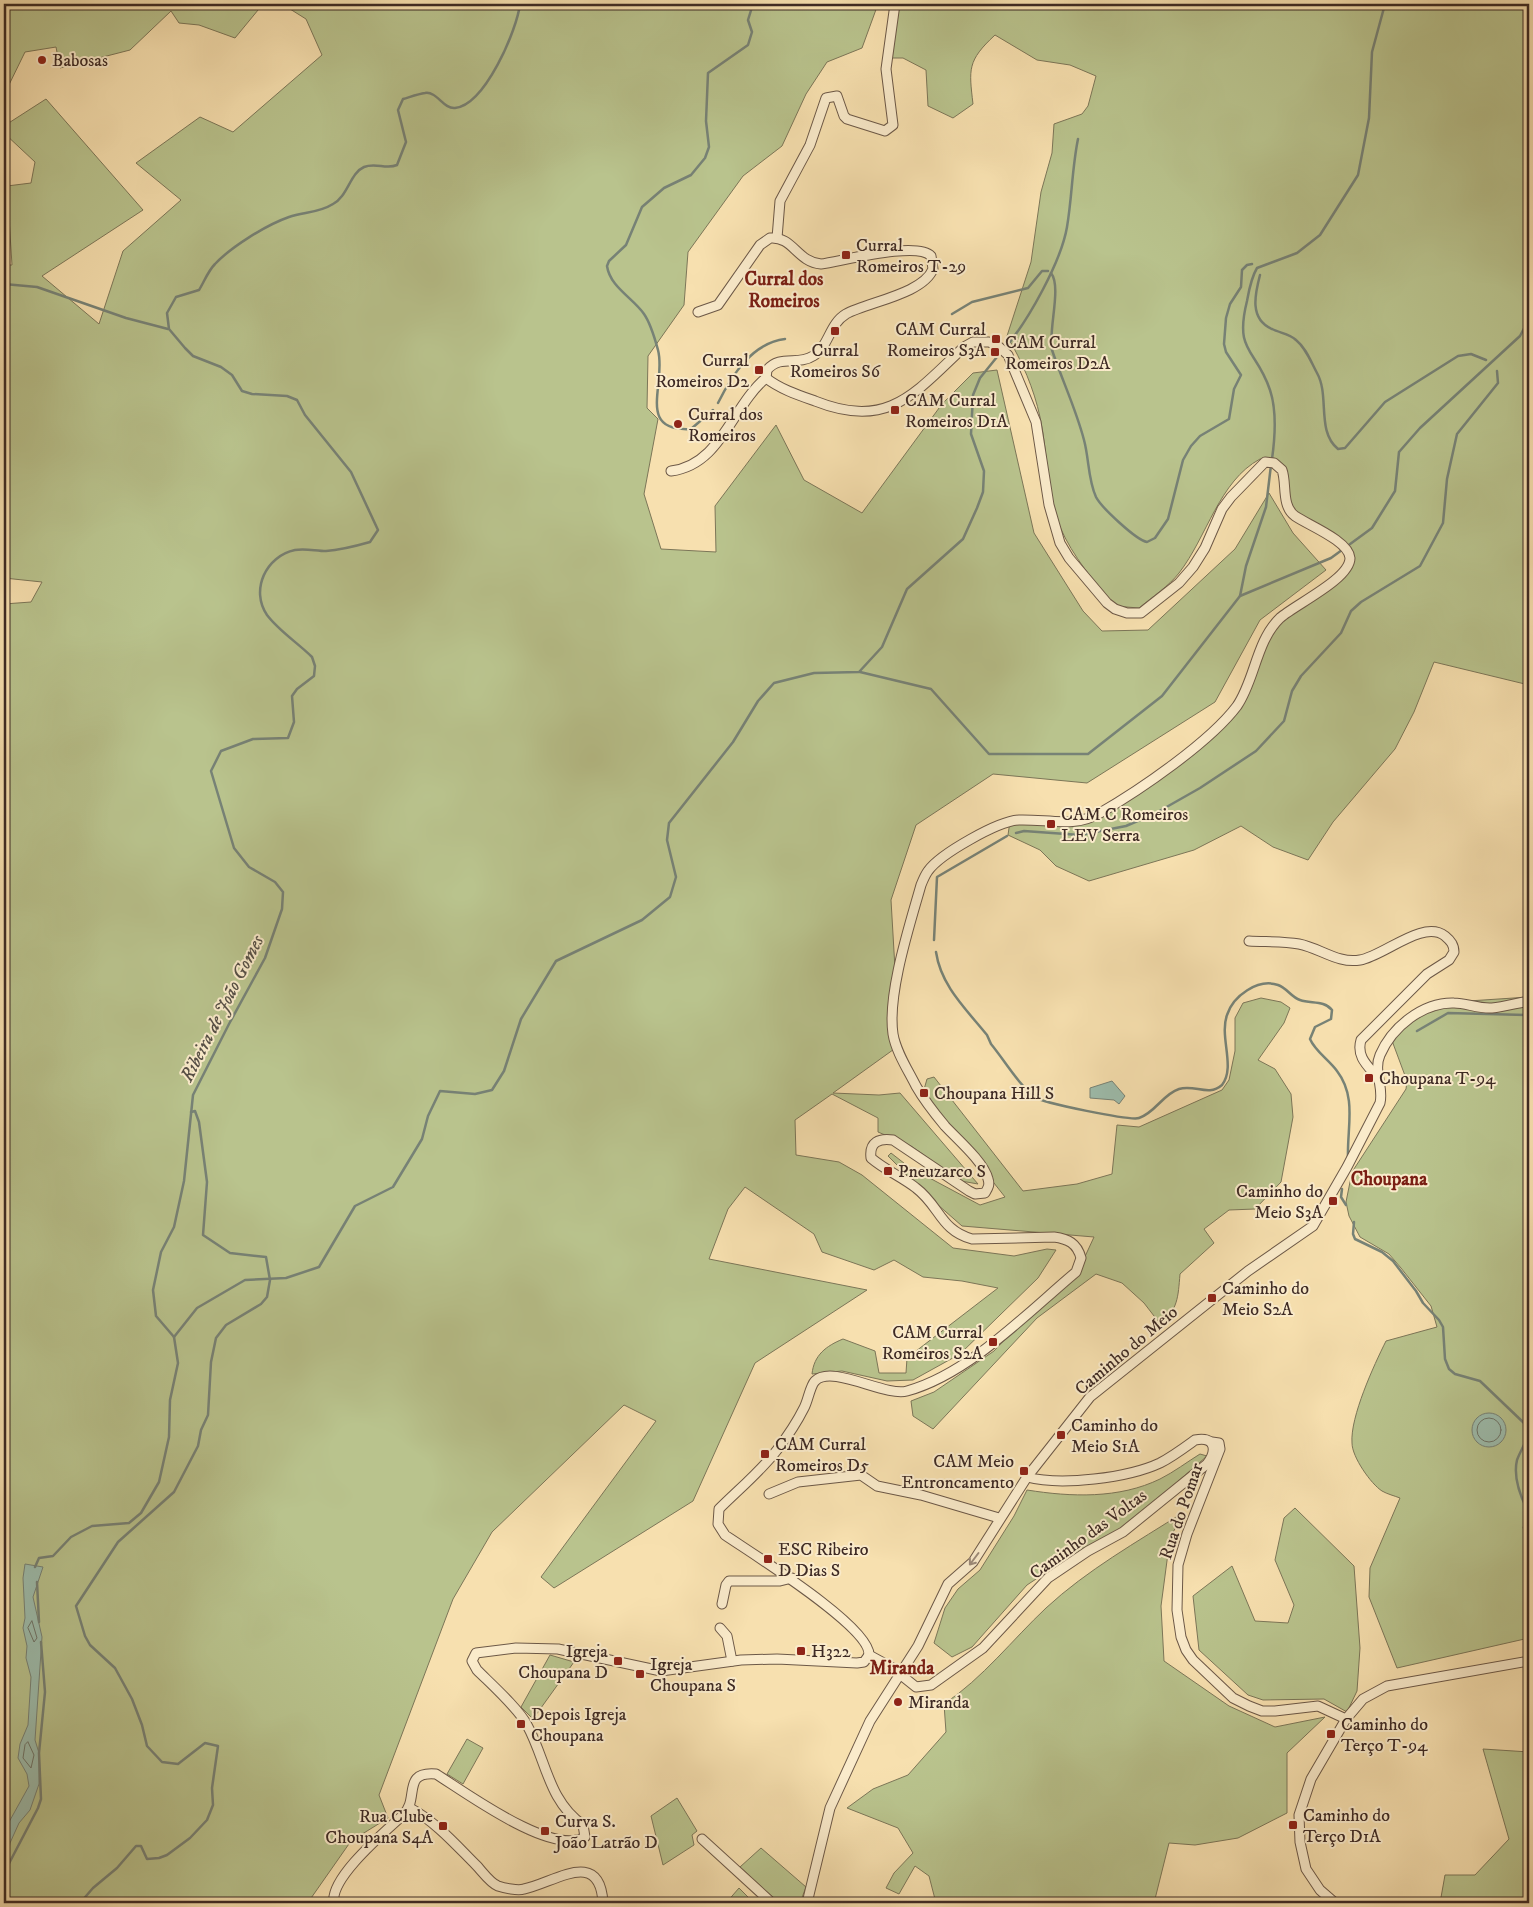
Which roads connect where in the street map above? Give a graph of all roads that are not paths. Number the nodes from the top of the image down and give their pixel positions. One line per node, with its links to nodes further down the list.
1 (895, 4): 2 (street)
2 (776, 238): 3 (street); 4 (street)
3 (698, 312)
4 (766, 378): 5 (street); 13 (street)
5 (671, 471)
6 (1249, 941): 8 (street)
7 (1529, 1000): 8 (street, Caminho do Meio)
8 (1378, 1078): 10 (street, Caminho do Meio)
9 (1212, 1442): 10 (street, Caminho das Voltas); 19 (street, Caminho das Voltas); 20 (street, Rua do Pomar)
10 (1027, 1477): 12 (street, Caminho do Meio)
11 (769, 1494): 12 (street)
12 (999, 1518): 19 (street, Caminho do Meio, one-way to 19)
13 (792, 1578): 14 (street); 16 (street)
14 (722, 1604)
15 (720, 1628): 17 (street)
16 (869, 1655): 17 (street); 19 (street, Caminho das Voltas)
17 (732, 1661): 21 (street)
18 (1529, 1661): 20 (street)
19 (900, 1673): 26 (street, Caminho do Meio)
20 (1346, 1719): 27 (street)
21 (410, 1808): 23 (street); 24 (street)
22 (702, 1839): 25 (street)
23 (334, 1903)
24 (603, 1903)
25 (772, 1903)
26 (807, 1903)
27 (1335, 1903)

